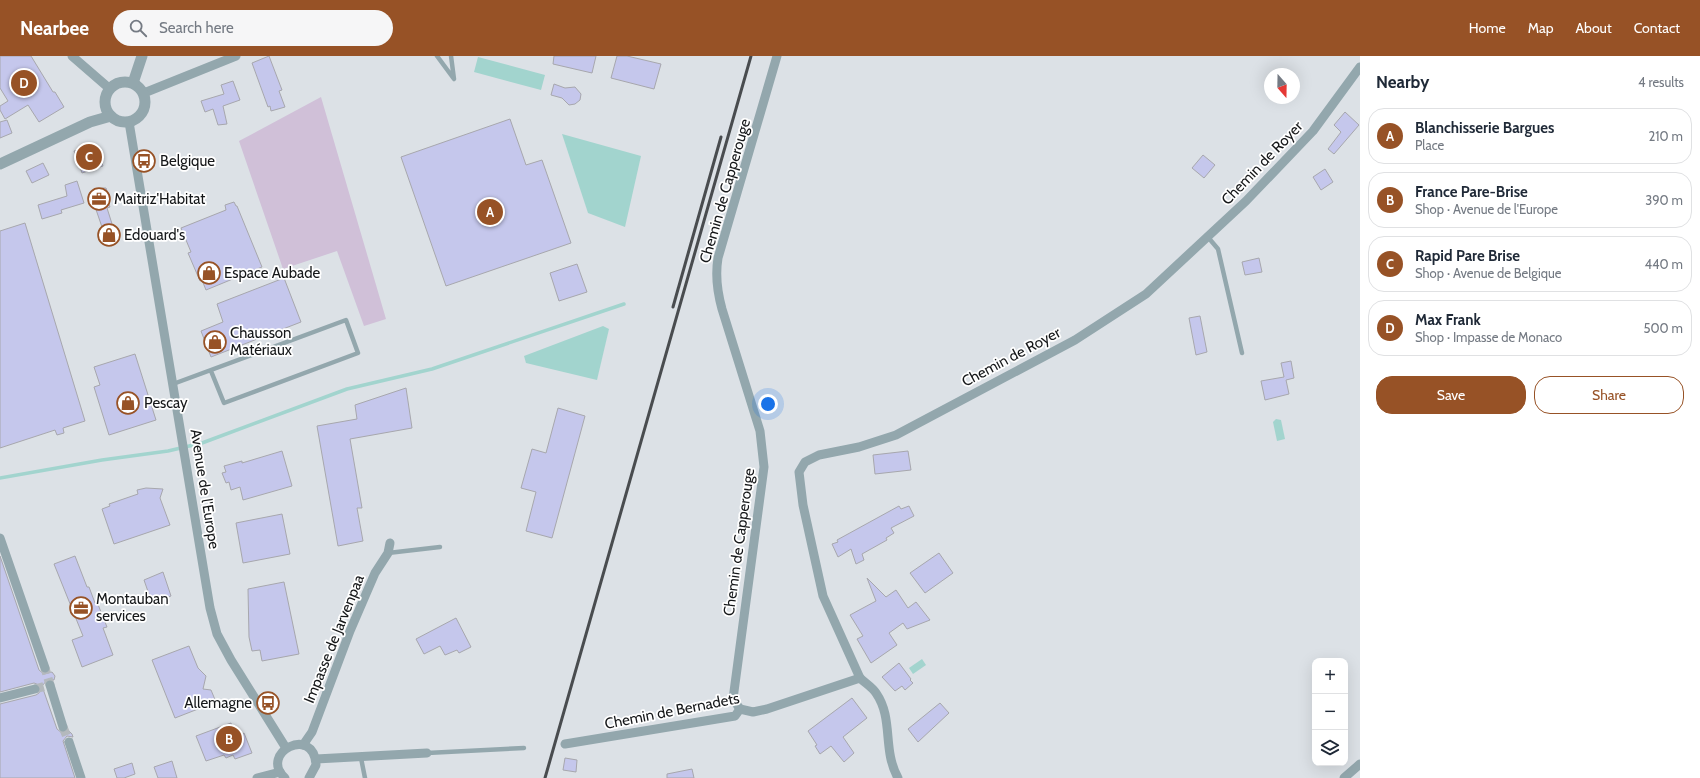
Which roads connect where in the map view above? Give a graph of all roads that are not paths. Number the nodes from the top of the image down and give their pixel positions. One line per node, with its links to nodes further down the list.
1 (72, 56): 9 (street)
2 (142, 56): 8 (street)
3 (236, 56): 10 (street)
4 (437, 56): 5 (lane)
5 (451, 56)
6 (777, 56): 27 (street, Chemin de Capperouge)
7 (1360, 67): 14 (street, Chemin de Royer)
8 (133, 83): 9 (street); 10 (street)
9 (110, 88): 11 (street)
10 (144, 93): 12 (street)
11 (111, 116): 12 (street); 13 (street)
12 (129, 122): 17 (street, Avenue de l'Europe)
13 (0, 164)
14 (1207, 236): 15 (lane); 23 (street, Chemin de Royer)
15 (1242, 353)
16 (211, 371): 16 (lane); 17 (lane)
17 (173, 384): 32 (street, Avenue de l'Europe)
18 (0, 538): 22 (street)
19 (390, 543): 21 (street, Impasse de Jarvenpaa)
20 (440, 548): 21 (lane)
21 (388, 553): 31 (street, Impasse de Jarvenpaa)
22 (45, 668)
23 (860, 678): 27 (street, Chemin de Bernadets); 43 (street)
24 (50, 685): 28 (street)
25 (35, 689): 26 (street)
26 (0, 698)
27 (740, 708): 30 (street, Chemin de Bernadets)
28 (63, 727)
29 (69, 742): 39 (street)
30 (565, 744)
31 (303, 745): 32 (street); 36 (street)
32 (286, 748): 38 (street)
33 (524, 748): 34 (lane)
34 (427, 753): 35 (street)
35 (361, 758): 36 (street); 42 (lane)
36 (316, 759): 41 (street)
37 (1360, 764): 44 (street)
38 (282, 775): 40 (street)
39 (81, 778)
40 (258, 778)
41 (309, 778)
42 (365, 778)
43 (898, 778)
44 (1344, 778)

